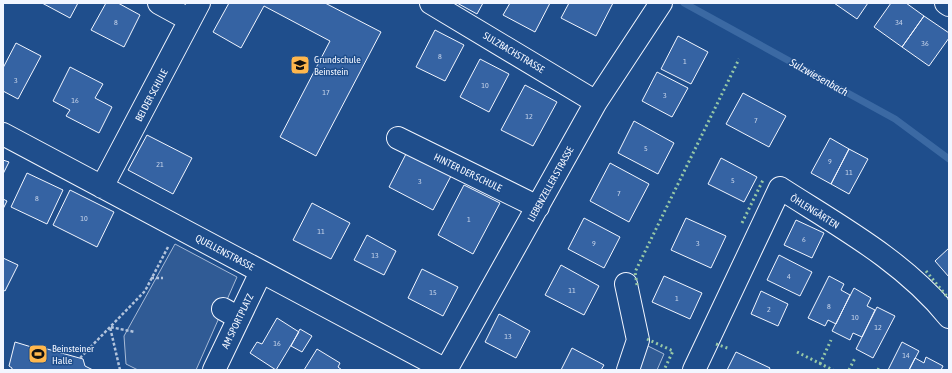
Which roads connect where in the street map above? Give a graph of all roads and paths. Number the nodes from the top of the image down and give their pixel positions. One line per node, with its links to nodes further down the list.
1 (159, 3): 6 (street)
2 (431, 3): 7 (street, SULZBACHSTRASSE)
3 (661, 3): 7 (street, LIEBENZELLER STRASSE)
4 (946, 3): 5 (street)
5 (949, 5)
6 (195, 12): 10 (street, BEI DER SCHULE)
7 (596, 102): 11 (street, LIEBENZELLER STRASSE)
8 (3, 134): 10 (street, QUELLENSTRASSE)
9 (398, 138): 11 (street, HINTER DER SCHULE)
10 (102, 187): 12 (street, QUELLENSTRASSE)
11 (538, 207): 23 (street, LIEBENZELLER STRASSE)
12 (178, 227): 13 (street, QUELLENSTRASSE); 14 (path)
13 (261, 272): 21 (street, AM SPORTPLATZ); 23 (street, QUELLENSTRASSE)
14 (151, 278): 15 (path); 18 (path)
15 (163, 278)
16 (626, 284): 24 (street)
17 (949, 316): 25 (street, ÖHLENGÄRTEN)
18 (110, 327): 19 (path); 20 (path); 22 (path)
19 (135, 332)
20 (80, 358)
21 (204, 369)
22 (120, 370)
23 (446, 370)
24 (628, 370)
25 (694, 370)

